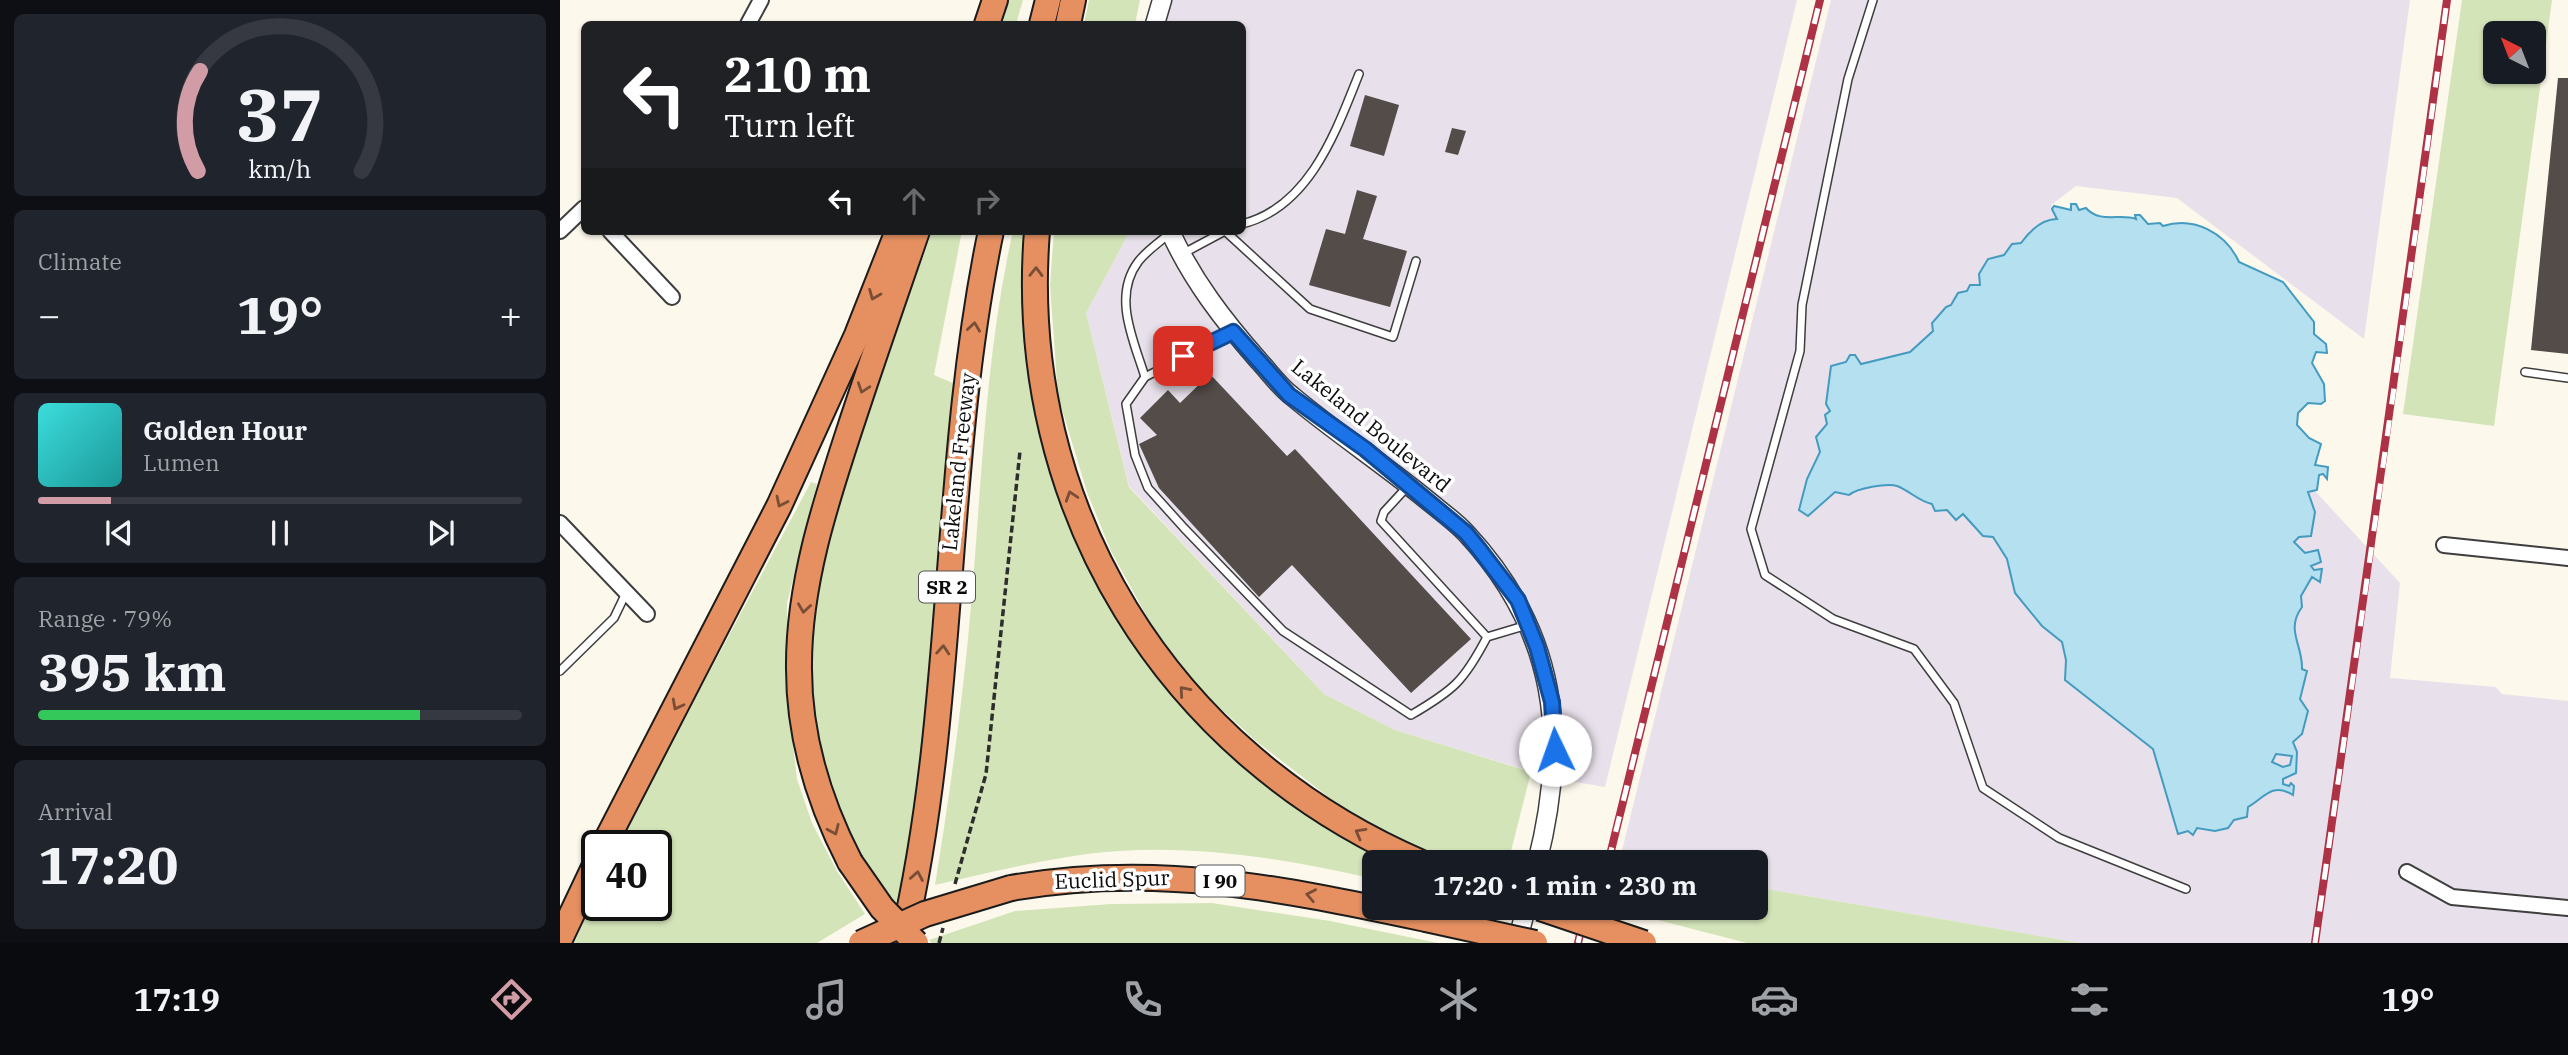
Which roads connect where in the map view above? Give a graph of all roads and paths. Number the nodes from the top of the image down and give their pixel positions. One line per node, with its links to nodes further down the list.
1 (761, 0): 8 (street)
2 (979, 0): 9 (highway)
3 (995, 0): 10 (highway)
4 (1048, 0): 11 (highway)
5 (1073, 0): 12 (highway)
6 (1162, 0): 13 (street)
7 (1873, 0): 48 (lane)
8 (750, 21)
9 (972, 21)
10 (988, 21)
11 (1043, 21)
12 (1069, 21)
13 (1156, 21)
14 (1359, 74): 16 (lane)
15 (581, 211): 17 (street)
16 (1246, 223)
17 (560, 231)
18 (614, 235): 29 (street)
19 (896, 235): 44 (highway, one-way to 44)
20 (916, 235): 58 (highway, one-way to 58, bridge)
21 (990, 235): 57 (highway, Lakeland Freeway / SR 2, one-way to 21)
22 (1037, 235): 45 (highway, one-way to 22)
23 (1168, 235): 32 (lane)
24 (1172, 235): 27 (street, Lakeland Boulevard)
25 (1218, 235): 27 (lane)
26 (1229, 235): 28 (lane)
27 (1181, 255): 30 (street, Lakeland Boulevard)
28 (1416, 261)
29 (672, 297)
30 (1233, 332): 32 (lane); 35 (street, Lakeland Boulevard)
31 (2525, 372): 33 (lane)
32 (1145, 377): 42 (lane)
33 (2568, 377)
34 (1020, 451): 49 (path)
35 (1409, 485): 41 (street, Lakeland Boulevard); 42 (lane)
36 (560, 523): 39 (street)
37 (2444, 545): 38 (street)
38 (2568, 558)
39 (626, 592): 40 (street); 43 (lane)
40 (647, 614)
41 (1528, 625): 42 (lane); 46 (street, Lakeland Boulevard)
42 (1487, 637)
43 (560, 671)
44 (612, 830)
45 (1397, 850)
46 (1540, 850)
47 (2407, 872): 51 (street)
48 (2186, 890)
49 (953, 892)
50 (581, 895): 55 (highway)
51 (2568, 908)
52 (946, 917): 59 (path)
53 (1523, 920): 60 (street)
54 (1576, 920): 62 (highway, bridge)
55 (560, 939)
56 (861, 943): 61 (highway, Euclid Spur / I 90, one-way to 56, bridge)
57 (902, 943)
58 (916, 943)
59 (939, 943)
60 (1517, 943)
61 (1535, 943)
62 (1644, 943)

